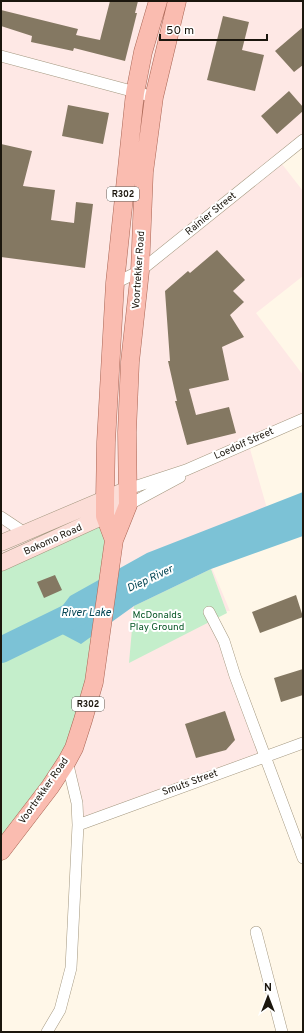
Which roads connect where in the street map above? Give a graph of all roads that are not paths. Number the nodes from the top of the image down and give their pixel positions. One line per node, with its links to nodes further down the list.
1 (158, 1): 4 (main road, R302)
2 (177, 1): 5 (main road, Voortrekker Road / R302)
3 (1, 56): 4 (street)
4 (135, 93): 5 (street); 8 (main road, R302)
5 (154, 97): 7 (main road, Voortrekker Road / R302)
6 (303, 140): 7 (street, Rainier Street)
7 (140, 271): 8 (street, Rainier Street); 11 (main road, Voortrekker Road / R302)
8 (115, 283): 12 (main road, R302)
9 (303, 419): 10 (street, Loedolf Street)
10 (186, 470): 11 (street, Loedolf Street); 11 (street, Loedolf Street)
11 (128, 497): 12 (main road, Loedolf Street); 13 (main road, Bokomo Road); 16 (main road, Voortrekker Road / R302)
12 (105, 498): 13 (main road, R302); 15 (main road, Bokomo Road)
13 (105, 516): 16 (main road, R302); 18 (main road, Bokomo Road)
14 (1, 517): 15 (street)
15 (25, 533): 17 (main road, Bokomo Road)
16 (114, 540): 22 (main road, Voortrekker Road / R302)
17 (1, 543)
18 (1, 563)
19 (209, 612): 21 (street)
20 (303, 743): 21 (street, Smuts Street)
21 (265, 757): 23 (street, Smuts Street); 25 (street)
22 (67, 761): 23 (street); 24 (main road, Voortrekker Road / R302)
23 (78, 825): 27 (street)
24 (1, 851)
25 (303, 858)
26 (256, 932): 28 (street)
27 (47, 1032)
28 (282, 1032)

